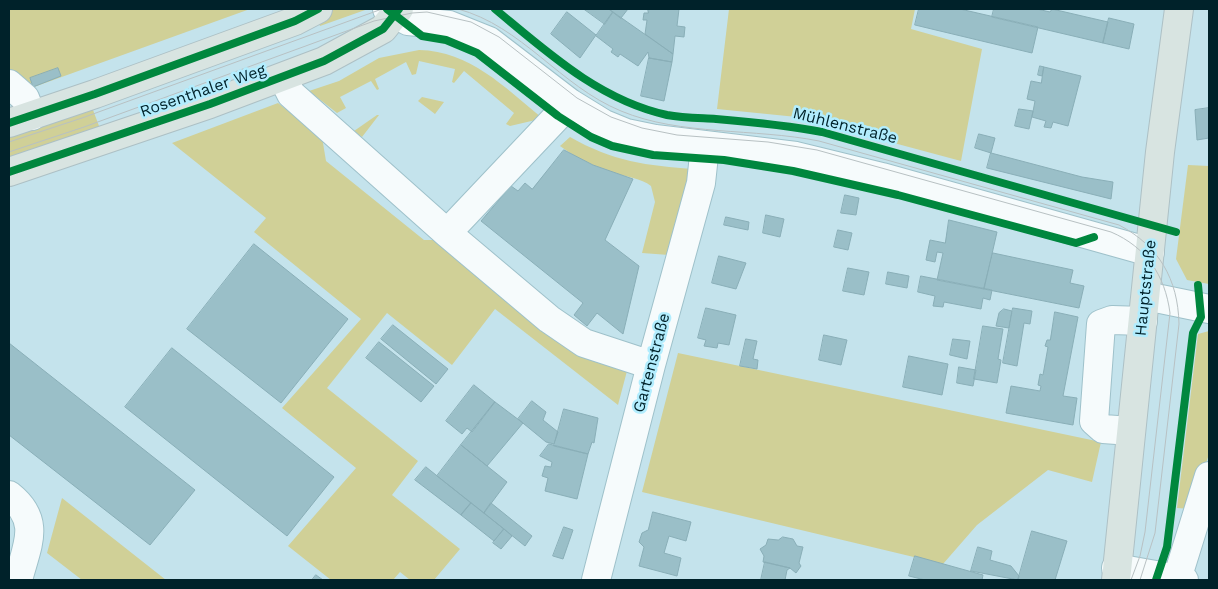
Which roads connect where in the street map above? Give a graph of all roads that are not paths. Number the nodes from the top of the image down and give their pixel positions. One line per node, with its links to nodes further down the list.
1 (318, 9): 7 (main road, Rosenthaler Weg)
2 (1179, 9): 11 (main road, Hauptstraße)
3 (394, 11): 4 (main road, Rosenthaler Weg); 6 (street)
4 (283, 78): 9 (main road, Rosenthaler Weg); 10 (street)
5 (9, 84): 7 (street)
6 (570, 103): 8 (street); 10 (street)
7 (21, 120)
8 (705, 146): 11 (street); 14 (street, Gartenstraße)
9 (9, 172)
10 (447, 233): 14 (street)
11 (1150, 252): 12 (main road, Hauptstraße)
12 (1144, 308): 13 (street); 15 (main road, Hauptstraße); 15 (street)
13 (1209, 308)
14 (651, 365): 21 (street, Gartenstraße)
15 (1131, 431): 18 (main road, Hauptstraße)
16 (1209, 476): 19 (street)
17 (9, 496): 20 (street)
18 (1113, 576): 19 (street)
19 (1180, 579)
20 (18, 580)
21 (596, 580)

